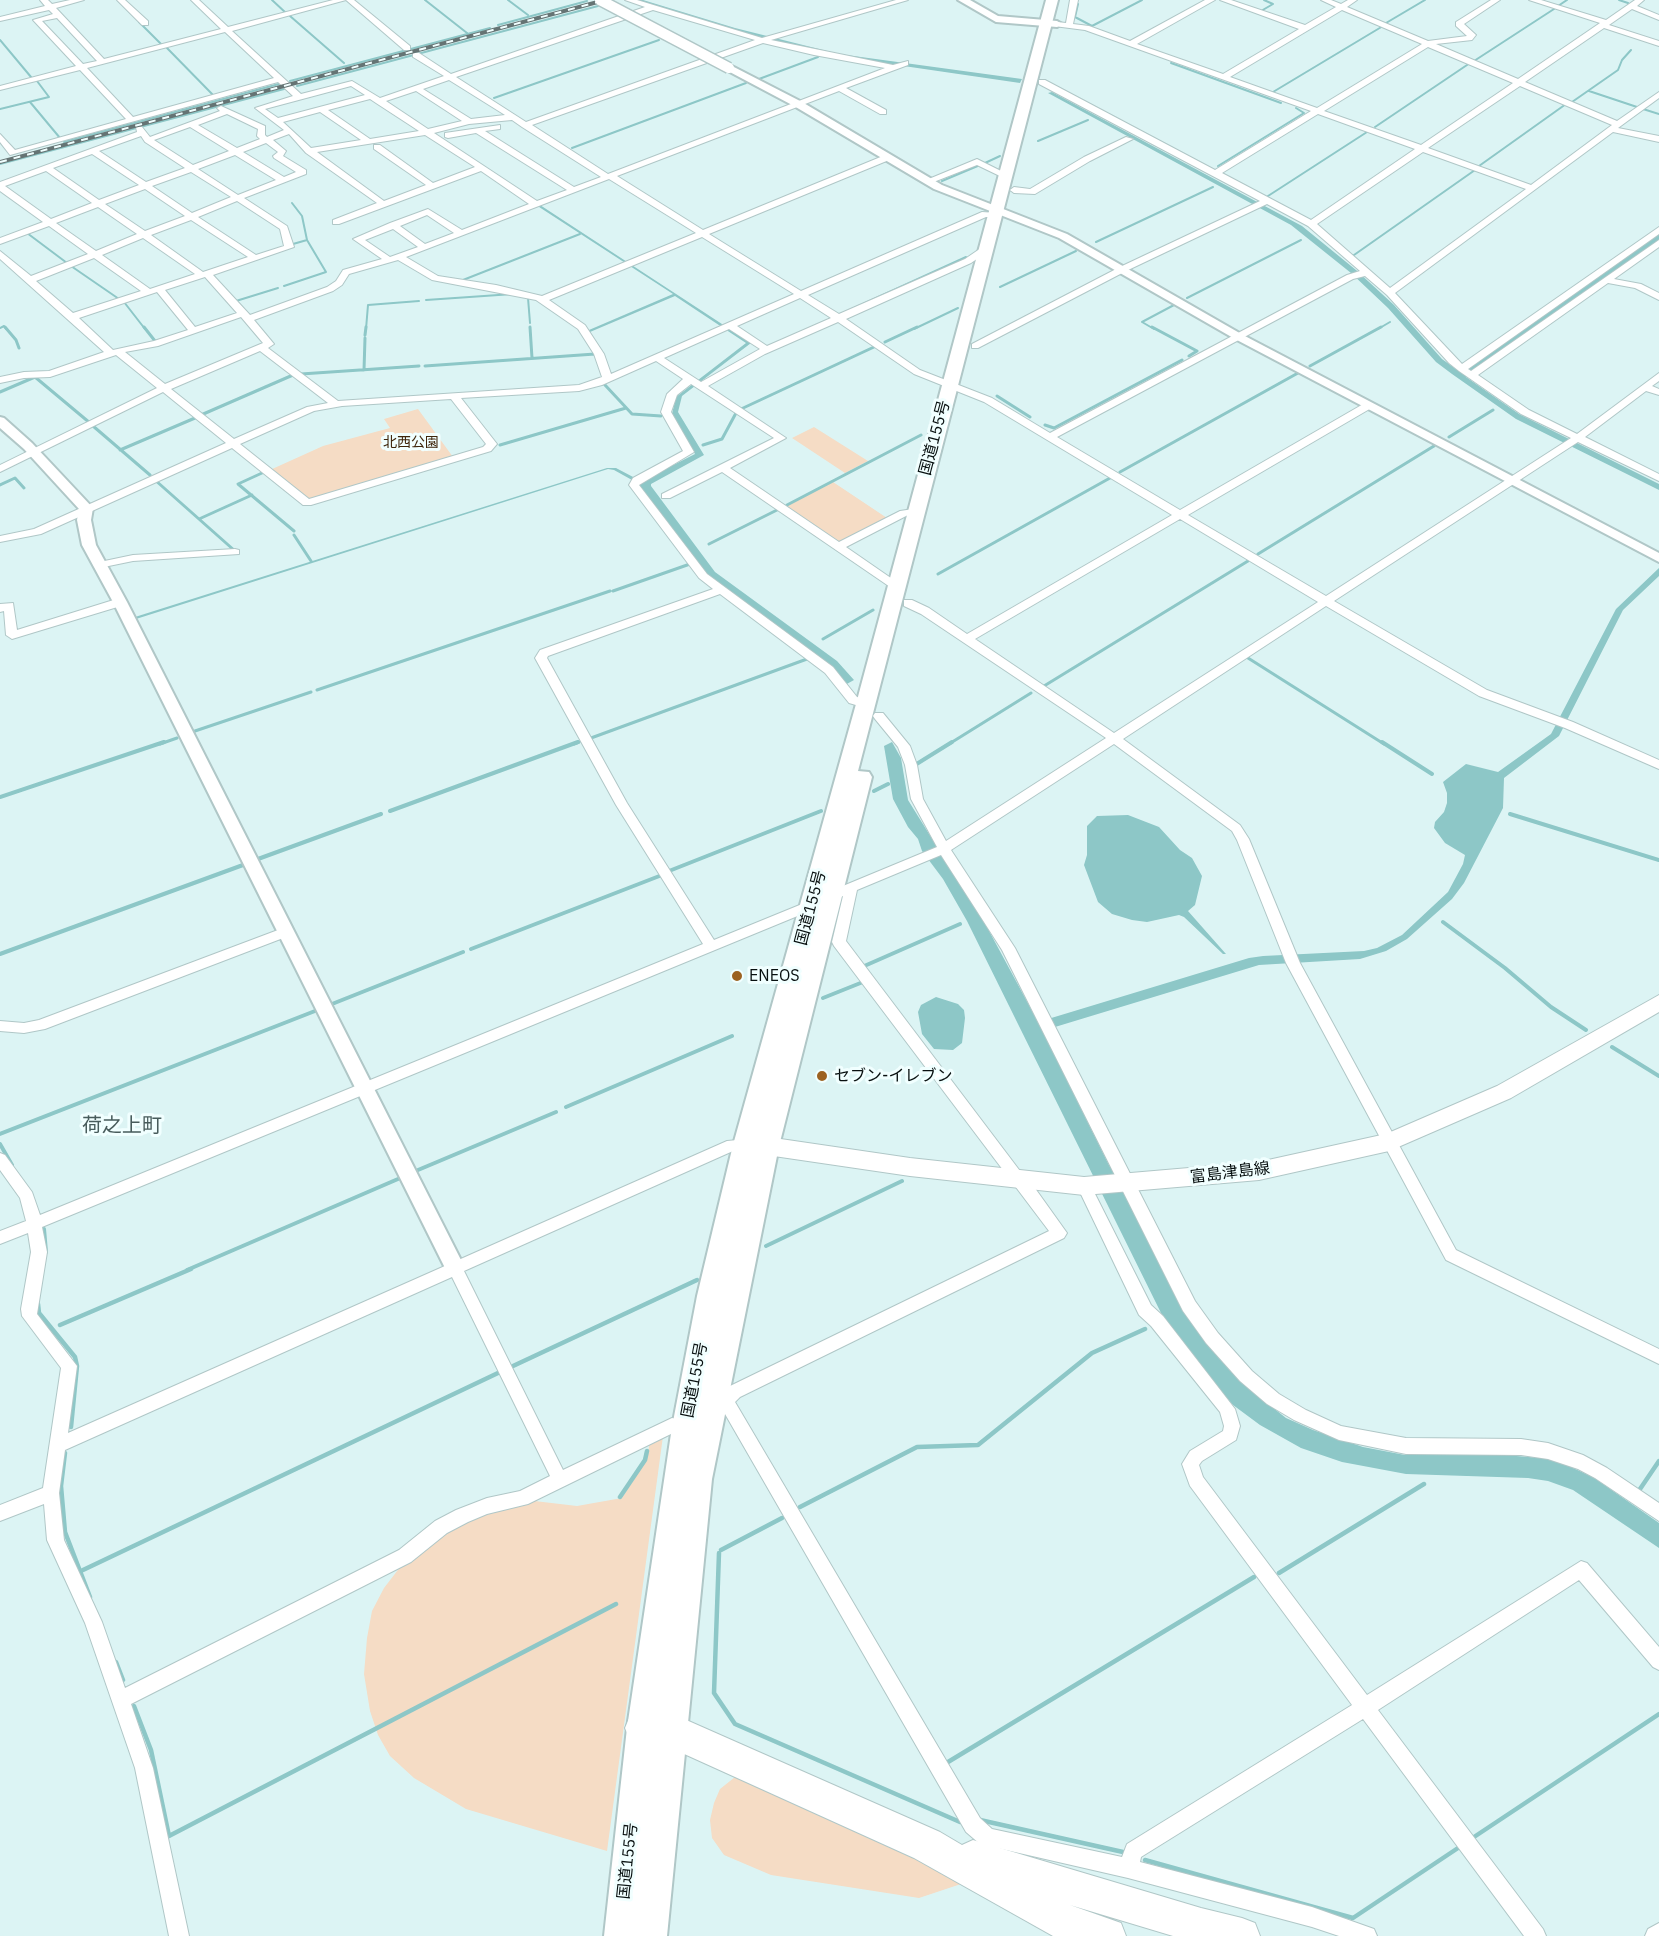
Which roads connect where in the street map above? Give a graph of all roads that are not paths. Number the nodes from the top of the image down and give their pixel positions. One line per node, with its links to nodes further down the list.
1 (44, 0): 23 (street)
2 (80, 0): 23 (street)
3 (121, 0): 29 (street)
4 (195, 0): 33 (street)
5 (342, 0): 33 (street)
6 (349, 0): 41 (street)
7 (600, 0): 56 (street, bridge)
8 (629, 0): 24 (street)
9 (660, 0): 35 (street)
10 (904, 0): 35 (street)
11 (963, 0): 31 (street)
12 (1052, 0): 31 (highway, 国道155号)
13 (1064, 0): 31 (highway, 国道155号)
14 (1074, 0): 31 (street)
15 (1211, 0): 39 (street)
16 (1224, 0): 32 (street)
17 (1325, 0): 25 (street)
18 (1353, 0): 25 (street)
19 (1497, 0): 38 (street)
20 (1533, 0): 30 (street)
21 (1640, 0): 22 (street)
22 (1631, 6): 27 (street); 30 (street)
23 (50, 7): 26 (street); 28 (street)
24 (653, 7): 37 (street); 45 (street)
25 (1342, 7): 32 (street); 38 (street)
26 (58, 15): 34 (street); 36 (street)
27 (1659, 18)
28 (0, 20)
29 (145, 23)
30 (1604, 23): 40 (street); 49 (street)
31 (1057, 24): 39 (street); 48 (highway, 国道155号); 88 (highway, 国道155号)
32 (1305, 28): 46 (street)
33 (227, 29): 43 (street); 47 (street)
34 (77, 34): 36 (street); 43 (street)
35 (777, 35): 37 (street)
36 (56, 39): 44 (street)
37 (763, 40): 52 (street); 62 (street)
38 (1429, 43): 49 (street); 58 (street)
39 (1131, 44): 46 (street)
40 (1659, 44)
41 (407, 48)
42 (416, 55): 45 (street)
43 (102, 61): 44 (street)
44 (82, 67): 50 (street); 60 (street)
45 (450, 77): 51 (street); 62 (street)
46 (1224, 77): 58 (street)
47 (280, 79): 54 (street); 60 (street)
48 (1042, 82): 84 (street); 88 (highway, 国道155号)
49 (1519, 82): 65 (street); 75 (street)
50 (0, 88)
51 (416, 88): 55 (street); 63 (street)
52 (839, 88): 56 (street); 59 (street)
53 (1659, 94): 65 (street)
54 (299, 97): 55 (street); 61 (street)
55 (375, 99): 57 (street); 69 (street)
56 (798, 104): 80 (street); 85 (street)
57 (321, 110): 61 (street); 74 (street)
58 (1320, 111): 75 (street); 84 (street)
59 (883, 112)
60 (131, 120): 70 (street)
61 (277, 121): 66 (street)
62 (519, 121): 63 (street); 67 (street); 85 (street)
63 (469, 122): 69 (street)
64 (191, 124): 68 (street); 73 (street); 78 (street)
65 (1614, 127): 72 (street); 92 (street)
66 (290, 131): 73 (street); 77 (street)
67 (479, 131): 69 (street); 93 (street)
68 (143, 134): 76 (street); 82 (street)
69 (430, 135): 74 (street); 83 (street)
70 (0, 137)
71 (1129, 139): 88 (street)
72 (1659, 139)
73 (267, 140): 78 (street); 86 (street)
74 (373, 144): 77 (street); 79 (street); 91 (street)
75 (1422, 148): 92 (street); 103 (street)
76 (93, 151): 81 (street); 90 (street)
77 (309, 151): 79 (street)
78 (236, 152): 82 (street); 86 (street)
79 (318, 158): 97 (street)
80 (886, 158): 87 (street); 107 (street)
81 (47, 168): 89 (street); 96 (street)
82 (191, 168): 90 (street); 94 (street)
83 (481, 168): 91 (street); 98 (street)
84 (1216, 173): 95 (street)
85 (608, 176): 93 (street); 107 (street)
86 (283, 180): 94 (street)
87 (928, 182): 88 (street); 99 (street)
88 (1010, 183): 99 (highway, 国道155号)
89 (0, 186): 101 (street)
90 (145, 186): 96 (street); 100 (street)
91 (432, 186): 97 (street)
92 (1532, 188): 125 (street)
93 (572, 189): 98 (street)
94 (238, 198): 100 (street); 116 (street)
95 (1266, 201): 103 (street); 118 (street)
96 (97, 204): 101 (street); 108 (street)
97 (383, 204): 102 (street)
98 (536, 204): 106 (street)
99 (999, 212): 112 (highway, 国道155号); 118 (street); 126 (street); 135 (highway, 国道155号)
100 (192, 216): 108 (street); 116 (street)
101 (49, 222): 109 (street); 114 (street)
102 (336, 222)
103 (1311, 224): 120 (street)
104 (393, 225): 106 (street); 111 (street); 117 (street)
105 (1659, 230): 140 (street)
106 (461, 233): 111 (street)
107 (702, 233): 126 (street); 128 (street)
108 (145, 235): 114 (street); 119 (street)
109 (0, 241)
110 (1659, 243): 122 (street)
111 (424, 247): 115 (street)
112 (987, 248): 131 (street); 147 (highway, 国道155号)
113 (0, 254): 121 (street)
114 (95, 255): 121 (street); 124 (street)
115 (399, 257): 117 (street); 128 (street)
116 (255, 258): 119 (street)
117 (388, 260): 130 (street)
118 (1123, 269): 134 (street); 135 (street)
119 (204, 274): 123 (street); 130 (street)
120 (1359, 274): 125 (street); 134 (street)
121 (30, 280): 129 (street)
122 (1606, 280): 127 (street); 140 (street)
123 (159, 289): 124 (street); 133 (street)
124 (148, 292): 129 (street)
125 (1390, 293): 140 (street)
126 (800, 294): 131 (street); 132 (street)
127 (1659, 297)
128 (541, 300): 142 (street)
129 (71, 316): 138 (street)
130 (245, 317): 133 (street); 136 (street)
131 (839, 318): 137 (street); 147 (street)
132 (727, 327): 137 (street); 139 (street)
133 (193, 330): 138 (street)
134 (1239, 337): 151 (street); 153 (street)
135 (975, 346): 147 (highway, 国道155号)
136 (261, 347): 146 (street); 150 (street)
137 (767, 350): 144 (street)
138 (115, 353): 143 (street); 146 (street)
139 (658, 358): 142 (street); 144 (street)
140 (1467, 372): 154 (street)
141 (1659, 376): 145 (street)
142 (608, 379): 149 (street)
143 (0, 380)
144 (696, 382): 157 (street); 170 (street)
145 (1645, 387): 148 (street); 154 (street)
146 (164, 388): 155 (street); 156 (street)
147 (956, 388): 153 (street); 163 (highway, 国道155号); 171 (highway, 国道155号)
148 (1659, 392)
149 (455, 397): 150 (street); 155 (street)
150 (336, 404): 155 (street)
151 (1369, 405): 160 (street); 164 (street)
152 (0, 421): 156 (street)
153 (1051, 436): 164 (street)
154 (1574, 441): 159 (street); 160 (street)
155 (232, 444): 162 (street)
156 (34, 452): 158 (street); 162 (street)
157 (723, 468): 161 (street); 166 (street)
158 (0, 469)
159 (1659, 478)
160 (1513, 481): 168 (street); 172 (street)
161 (666, 496)
162 (87, 508): 165 (street); 169 (street)
163 (916, 510): 166 (street); 171 (highway, 国道155号)
164 (1181, 514): 172 (street); 175 (street)
165 (0, 539)
166 (838, 547): 171 (street)
167 (235, 552): 169 (street)
168 (1659, 558)
169 (99, 565): 173 (street)
170 (721, 590): 176 (street); 182 (street)
171 (903, 595): 175 (street); 176 (highway, 国道155号)
172 (1328, 601): 177 (street); 178 (street)
173 (120, 602): 174 (street); 181 (street)
174 (0, 608)
175 (966, 639): 177 (street)
176 (872, 710): 179 (street); 180 (highway, 国道155号)
177 (1115, 739): 179 (street); 186 (street)
178 (1659, 765)
179 (944, 849): 180 (street); 190 (street)
180 (831, 896): 182 (street); 187 (highway, 国道155号); 189 (street)
181 (286, 932): 184 (street); 185 (street)
182 (711, 945): 185 (street)
183 (1659, 1003): 186 (main road, 富島津島線)
184 (0, 1026)
185 (364, 1088): 192 (street); 194 (street)
186 (1389, 1142): 190 (main road, 富島津島線); 195 (street)
187 (756, 1146): 189 (main road, 富島津島線); 194 (street); 196 (highway, 国道155号); 197 (highway, 国道155号)
188 (0, 1159): 192 (street)
189 (1020, 1181): 191 (main road, 富島津島線); 196 (street)
190 (1128, 1184): 191 (main road, 富島津島線); 202 (street)
191 (1084, 1186): 205 (street)
192 (34, 1222): 193 (street); 198 (street)
193 (0, 1238)
194 (455, 1268): 198 (street); 199 (street)
195 (1659, 1357)
196 (721, 1400): 206 (highway, 国道155号); 208 (street)
197 (686, 1427): 199 (street); 206 (highway, 国道155号)
198 (60, 1445): 200 (street)
199 (559, 1478): 204 (street)
200 (51, 1493): 201 (street); 204 (street)
201 (0, 1513)
202 (1659, 1513)
203 (1659, 1661): 205 (street)
204 (121, 1699): 211 (street)
205 (1367, 1706): 208 (street); 217 (street)
206 (657, 1729): 207 (highway); 212 (highway, 国道155号); 213 (highway, 国道155号)
207 (927, 1845): 209 (highway); 214 (highway)
208 (1128, 1868): 216 (street)
209 (1213, 1931): 215 (highway)
210 (1659, 1933): 218 (street)
211 (179, 1936)
212 (620, 1936)
213 (651, 1936)
214 (1108, 1936)
215 (1242, 1936)
216 (1367, 1936)
217 (1536, 1936)
218 (1655, 1936)

